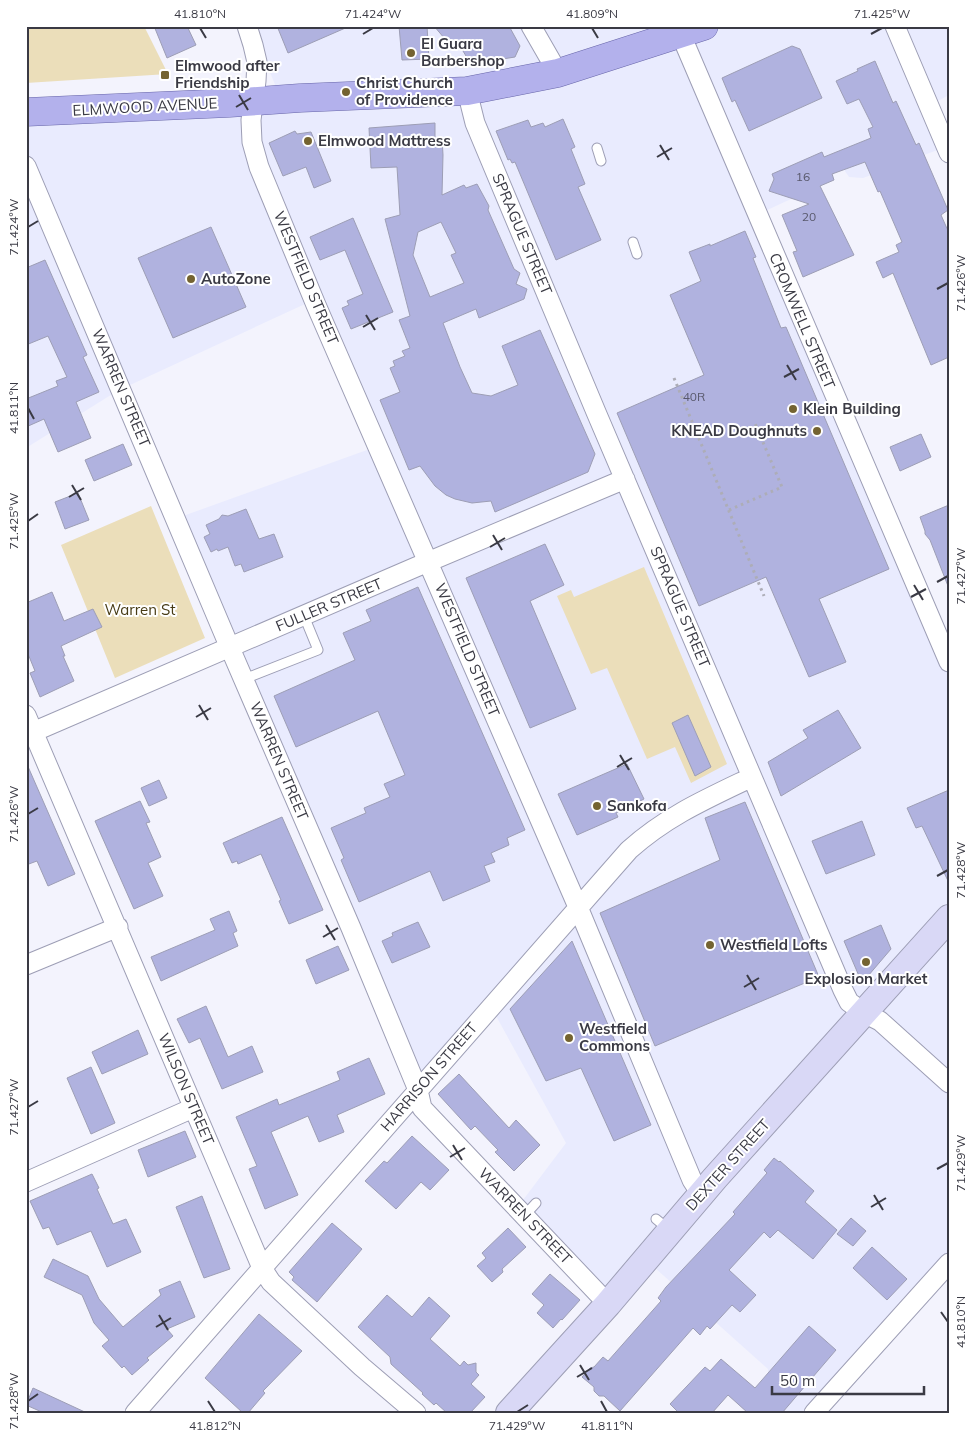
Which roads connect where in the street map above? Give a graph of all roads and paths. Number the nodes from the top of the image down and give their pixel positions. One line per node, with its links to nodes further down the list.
1 (247, 26): 7 (street, WESTFIELD STREET)
2 (531, 26): 5 (street)
3 (895, 26): 10 (street)
4 (692, 30): 5 (main road, ELMWOOD AVENUE); 23 (street, CROMWELL STREET)
5 (558, 73): 6 (main road, ELMWOOD AVENUE)
6 (467, 91): 7 (main road, ELMWOOD AVENUE); 17 (street, SPRAGUE STREET)
7 (253, 101): 8 (main road, ELMWOOD AVENUE); 19 (street, WESTFIELD STREET)
8 (26, 112)
9 (597, 148): 11 (lane)
10 (949, 153)
11 (602, 161)
12 (26, 166): 22 (street, WARREN STREET)
13 (633, 242): 14 (lane)
14 (637, 254)
15 (674, 378): 18 (path)
16 (754, 421): 18 (path)
17 (625, 479): 19 (street, FULLER STREET); 26 (street, SPRAGUE STREET)
18 (729, 510): 20 (path)
19 (429, 562): 21 (street, FULLER STREET); 27 (street, WESTFIELD STREET)
20 (764, 596)
21 (304, 616): 22 (street, FULLER STREET); 24 (lane)
22 (230, 648): 24 (street, WARREN STREET); 25 (street, FULLER STREET)
23 (949, 662)
24 (244, 679): 33 (street, WARREN STREET)
25 (30, 723): 29 (street, WILSON STREET)
26 (752, 777): 27 (street, HARRISON STREET); 31 (street, SPRAGUE STREET)
27 (578, 907): 33 (street, HARRISON STREET); 36 (street, WESTFIELD STREET)
28 (949, 918): 31 (street, DEXTER STREET)
29 (118, 927): 30 (street); 34 (street, WILSON STREET)
30 (26, 966)
31 (864, 1013): 32 (street, SPRAGUE STREET); 36 (street, DEXTER STREET)
32 (949, 1083)
33 (418, 1090): 38 (street, HARRISON STREET); 39 (street, WARREN STREET)
34 (193, 1108): 35 (street); 38 (street, WILSON STREET)
35 (26, 1182)
36 (701, 1194): 39 (street, DEXTER STREET)
37 (949, 1263): 43 (street)
38 (262, 1268): 40 (street, HARRISON STREET); 41 (street, WILSON STREET)
39 (608, 1304): 42 (street, DEXTER STREET)
40 (135, 1413)
41 (416, 1413)
42 (509, 1413)
43 (814, 1413)

